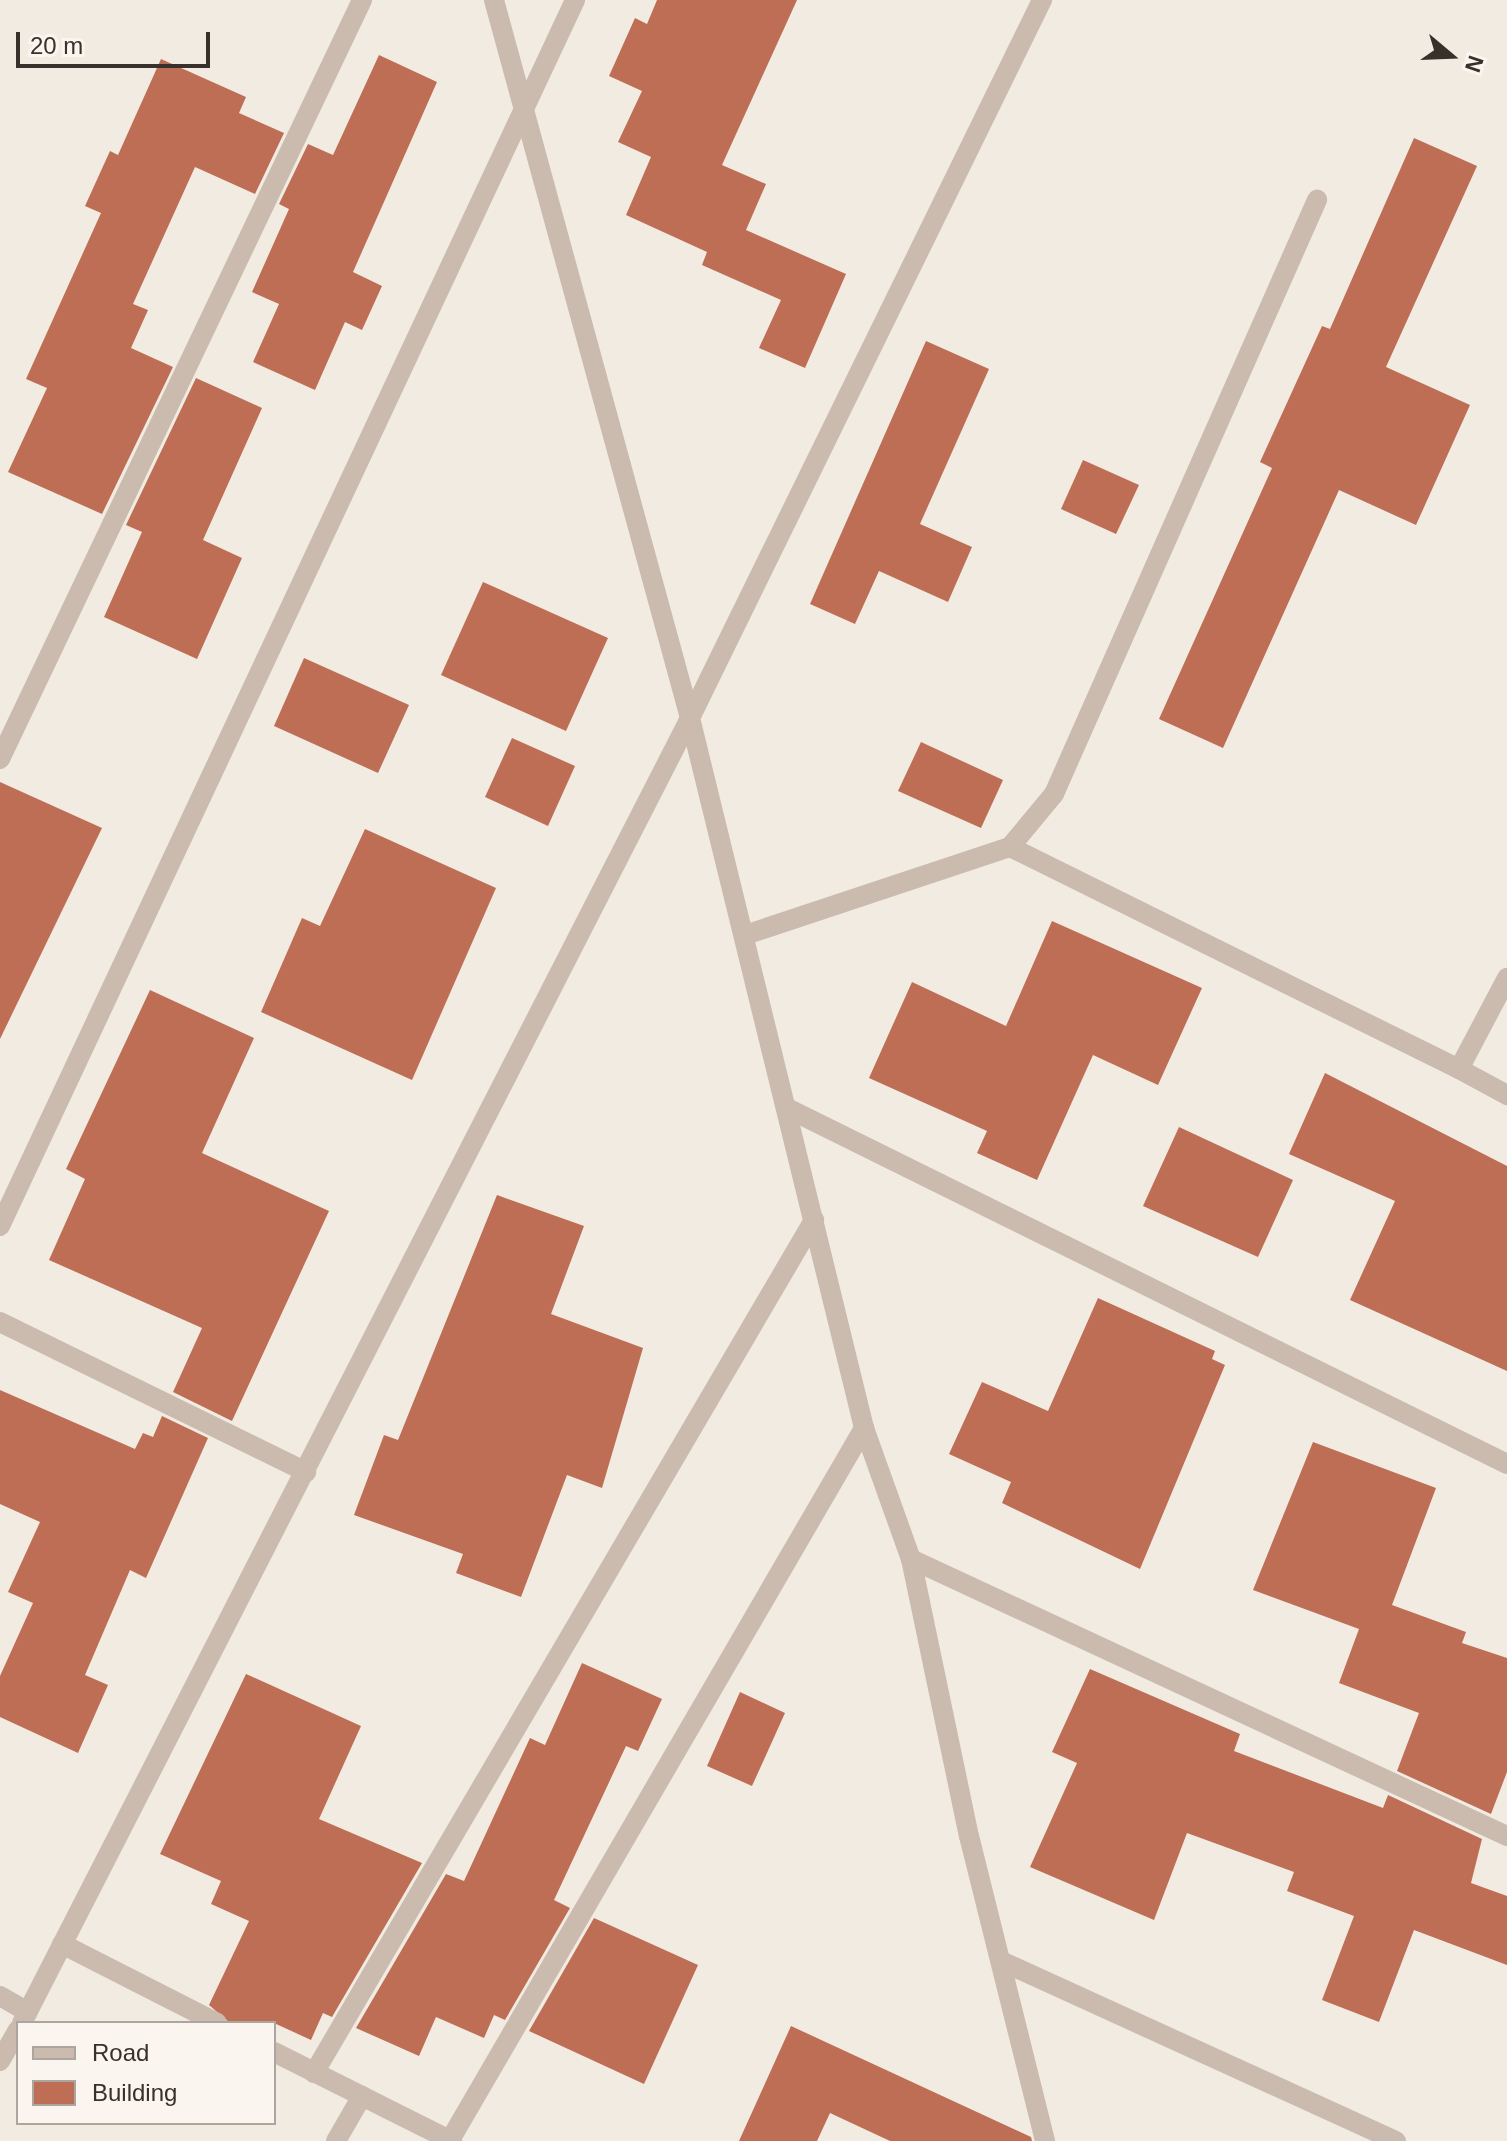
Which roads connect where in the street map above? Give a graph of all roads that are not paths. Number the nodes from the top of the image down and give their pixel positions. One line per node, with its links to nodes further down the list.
1 (362, 0): 8 (street)
2 (494, 0): 5 (street)
3 (575, 0): 5 (street)
4 (1042, 0): 7 (street)
5 (522, 108): 7 (street); 16 (street)
6 (1317, 200): 9 (street)
7 (690, 718): 10 (street); 20 (street)
8 (0, 759)
9 (1010, 847): 10 (street); 12 (street)
10 (745, 935): 14 (street)
11 (1507, 978): 12 (street)
12 (1459, 1069): 13 (street)
13 (1507, 1095)
14 (789, 1109): 15 (street); 19 (street)
15 (814, 1220): 18 (street); 32 (street)
16 (0, 1226)
17 (0, 1322): 20 (street)
18 (864, 1428): 21 (street); 34 (street)
19 (1507, 1464)
20 (306, 1472): 23 (street)
21 (911, 1559): 22 (street); 24 (street)
22 (1507, 1836)
23 (62, 1944): 27 (street); 28 (street)
24 (1001, 1961): 36 (street); 37 (street)
25 (0, 1996): 26 (street)
26 (22, 2021)
27 (24, 2021)
28 (213, 2021)
29 (16, 2034): 31 (street)
30 (276, 2053): 32 (street)
31 (0, 2061)
32 (314, 2073): 33 (street)
33 (362, 2096): 34 (street); 35 (street)
34 (451, 2140)
35 (336, 2141)
36 (1045, 2141)
37 (1396, 2141)

